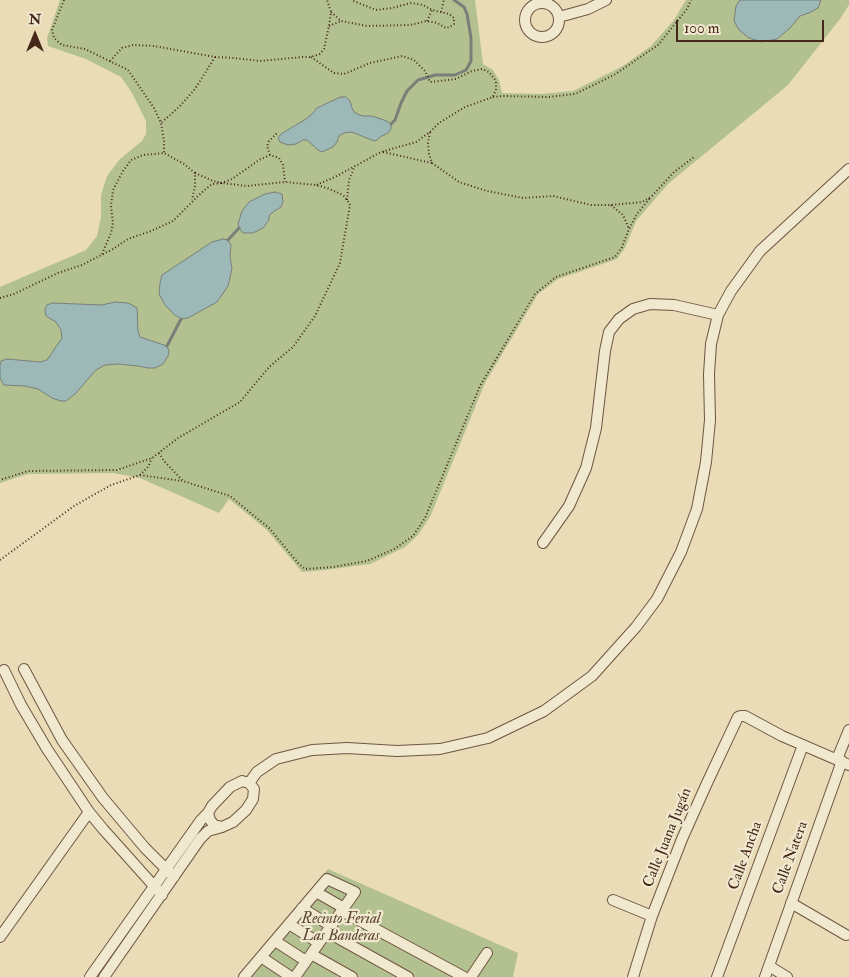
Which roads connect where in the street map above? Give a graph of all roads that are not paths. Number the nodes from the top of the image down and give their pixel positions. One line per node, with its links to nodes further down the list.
1 (606, 0): 2 (street)
2 (559, 17)
3 (849, 169): 4 (street)
4 (718, 315): 5 (street); 13 (street)
5 (543, 543)
6 (24, 669): 9 (street)
7 (4, 670): 11 (street)
8 (849, 730): 12 (street, Calle Natera)
9 (62, 740): 11 (street); 17 (street)
10 (803, 745): 12 (street); 26 (street, Calle Juana Jugán); 46 (street, Calle Ancha)
11 (47, 748): 14 (street)
12 (843, 762): 23 (street, Calle Natera)
13 (250, 783): 15 (street); 16 (street)
14 (89, 812): 19 (street); 30 (street)
15 (208, 813): 16 (street); 17 (street)
16 (222, 827): 18 (street)
17 (166, 869): 18 (street); 19 (street)
18 (174, 877): 21 (street)
19 (154, 886): 21 (street); 39 (street)
20 (316, 892): 24 (street); 25 (street); 25 (street)
21 (162, 895): 40 (street)
22 (613, 900): 26 (street)
23 (791, 903): 29 (street); 36 (street, Calle Natera)
24 (302, 908): 27 (street); 28 (street)
25 (343, 909): 28 (street); 43 (street)
26 (652, 916): 45 (street, Calle Juana Jugán)
27 (289, 924): 31 (street); 32 (street)
28 (329, 929): 32 (street); 42 (street)
29 (846, 935)
30 (0, 937)
31 (275, 941): 34 (street); 35 (street)
32 (319, 943): 35 (street)
33 (486, 953): 44 (street)
34 (261, 957): 37 (street); 38 (street)
35 (309, 957): 38 (street); 41 (street)
36 (769, 966): 47 (street, Calle Natera); 48 (street)
37 (248, 976)
38 (296, 976)
39 (90, 977)
40 (104, 977)
41 (352, 977)
42 (408, 977)
43 (464, 977)
44 (472, 977)
45 (633, 977)
46 (717, 977)
47 (765, 977)
48 (787, 977)

